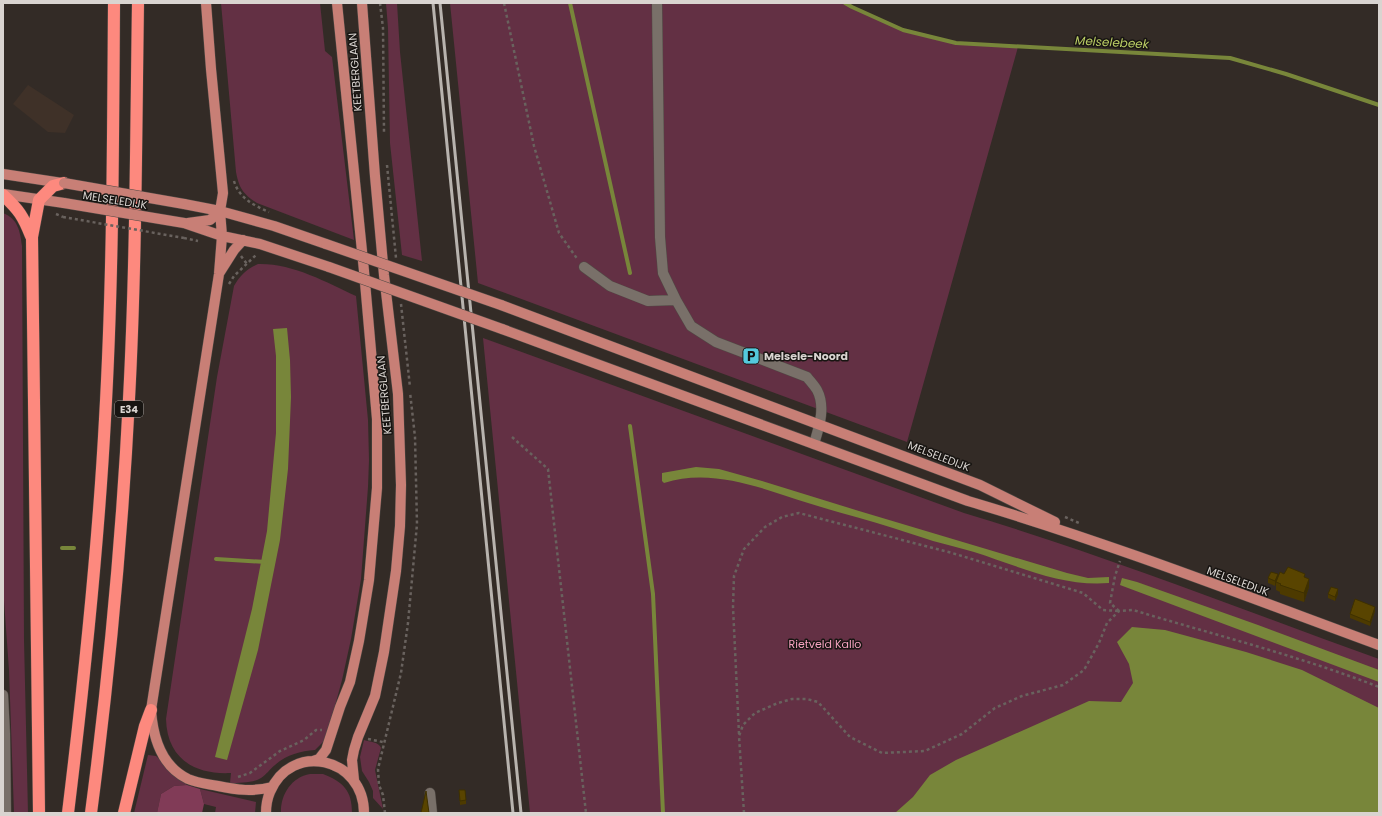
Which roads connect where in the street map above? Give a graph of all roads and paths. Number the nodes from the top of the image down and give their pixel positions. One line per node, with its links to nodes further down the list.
1 (114, 3): 46 (highway, E34)
2 (138, 3): 47 (highway, E34)
3 (206, 3): 13 (main road)
4 (337, 3): 36 (main road, KEETBERGLAAN)
5 (362, 3): 37 (main road, KEETBERGLAAN)
6 (504, 3): 22 (path)
7 (657, 3): 25 (street)
8 (3, 174): 9 (main road, MELSELEDIJK)
9 (64, 183): 12 (highway); 13 (main road, MELSELEDIJK, bridge)
10 (238, 192): 14 (path)
11 (3, 195): 12 (main road, MELSELEDIJK); 18 (highway)
12 (39, 200): 16 (main road, MELSELEDIJK, bridge); 18 (highway)
13 (220, 211): 16 (main road); 17 (main road); 26 (main road, MELSELEDIJK, bridge)
14 (269, 212)
15 (63, 217): 19 (path, bridge)
16 (184, 223): 17 (main road, MELSELEDIJK)
17 (222, 236): 20 (main road, MELSELEDIJK); 23 (main road)
18 (32, 237): 45 (highway)
19 (184, 238)
20 (243, 240): 23 (main road); 28 (main road, MELSELEDIJK, bridge)
21 (247, 264): 24 (path)
22 (584, 267): 25 (street)
23 (219, 274): 35 (main road)
24 (228, 292)
25 (676, 300): 26 (street)
26 (820, 424): 28 (street); 29 (main road, MELSELEDIJK)
27 (512, 437): 53 (path)
28 (814, 444): 29 (main road, MELSELEDIJK)
29 (1089, 539): 30 (main road, MELSELEDIJK)
30 (1123, 552): 31 (path); 32 (main road, MELSELEDIJK)
31 (1119, 611): 33 (path); 38 (path); 38 (path)
32 (1379, 645)
33 (1379, 687)
34 (3, 695): 44 (street)
35 (151, 710): 42 (main road); 48 (highway)
36 (333, 730): 39 (main road, KEETBERGLAAN); 40 (path)
37 (358, 736): 41 (main road, KEETBERGLAAN); 51 (path)
38 (740, 736): 54 (path)
39 (313, 761): 41 (main road); 42 (main road)
40 (236, 777)
41 (354, 780): 50 (main road)
42 (272, 787): 49 (main road)
43 (430, 793): 52 (street)
44 (6, 813)
45 (39, 813)
46 (68, 813)
47 (91, 813)
48 (124, 813)
49 (266, 813)
50 (366, 813)
51 (385, 813)
52 (432, 813)
53 (586, 813)
54 (744, 813)

